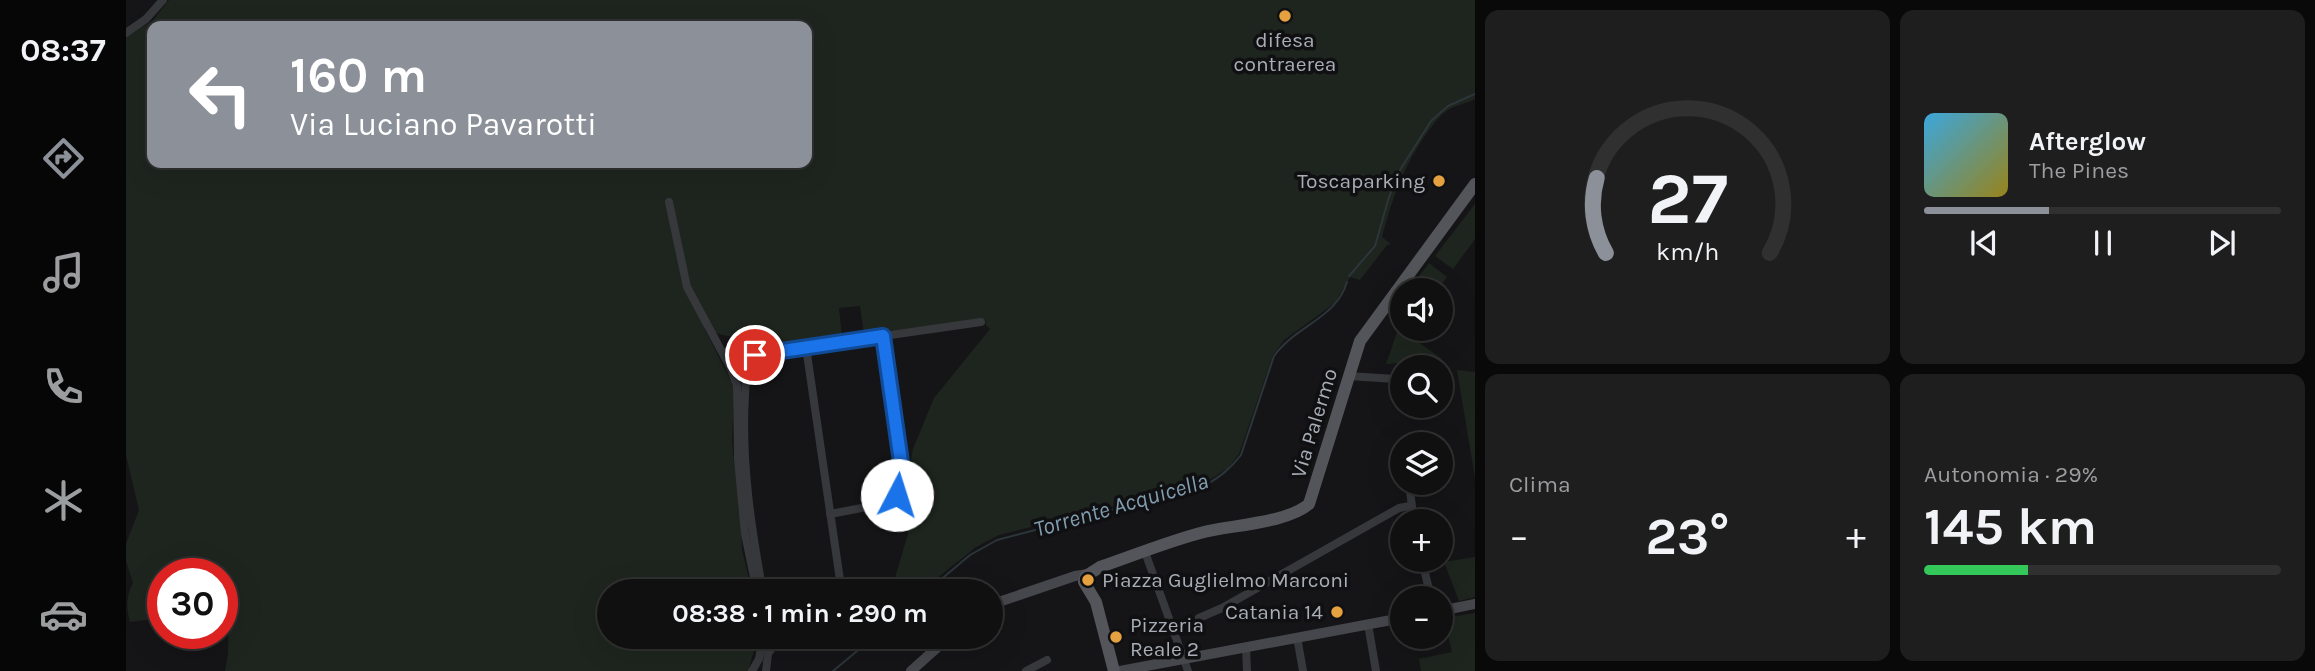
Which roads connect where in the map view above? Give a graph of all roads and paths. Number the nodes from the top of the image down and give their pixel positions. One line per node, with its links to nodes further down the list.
1 (163, 0): 2 (street)
2 (126, 33)
3 (1475, 184): 12 (main road, Via Palermo)
4 (668, 202): 8 (street)
5 (981, 322): 6 (street)
6 (883, 336): 7 (street); 17 (street)
7 (806, 347): 9 (street); 17 (street)
8 (723, 353): 9 (street); 11 (street)
9 (765, 353): 10 (street)
10 (749, 357): 11 (street); 20 (street)
11 (729, 365): 19 (street)
12 (1349, 376): 13 (street); 18 (main road, Via Palermo)
13 (1390, 379)
14 (1410, 495): 15 (street)
15 (1410, 506): 16 (street); 26 (street)
16 (1411, 509)
17 (830, 514): 21 (street)
18 (1145, 552): 22 (main road, Via Palermo); 33 (street)
19 (754, 579)
20 (761, 579)
21 (840, 579)
22 (1091, 580): 23 (main road); 39 (main road)
23 (1003, 601)
24 (1475, 604): 25 (main road)
25 (1453, 608)
26 (1199, 618)
27 (1390, 620): 28 (main road)
28 (1368, 624): 29 (main road); 44 (street)
29 (1297, 637): 30 (main road); 43 (street)
30 (1246, 647): 33 (main road); 42 (street)
31 (763, 649): 36 (street)
32 (936, 649): 37 (main road)
33 (1183, 659): 40 (main road); 41 (street)
34 (1047, 660): 38 (street)
35 (768, 663): 36 (street)
36 (754, 668)
37 (911, 671)
38 (1026, 671)
39 (1114, 671)
40 (1120, 671)
41 (1188, 671)
42 (1247, 671)
43 (1303, 671)
44 (1376, 671)

